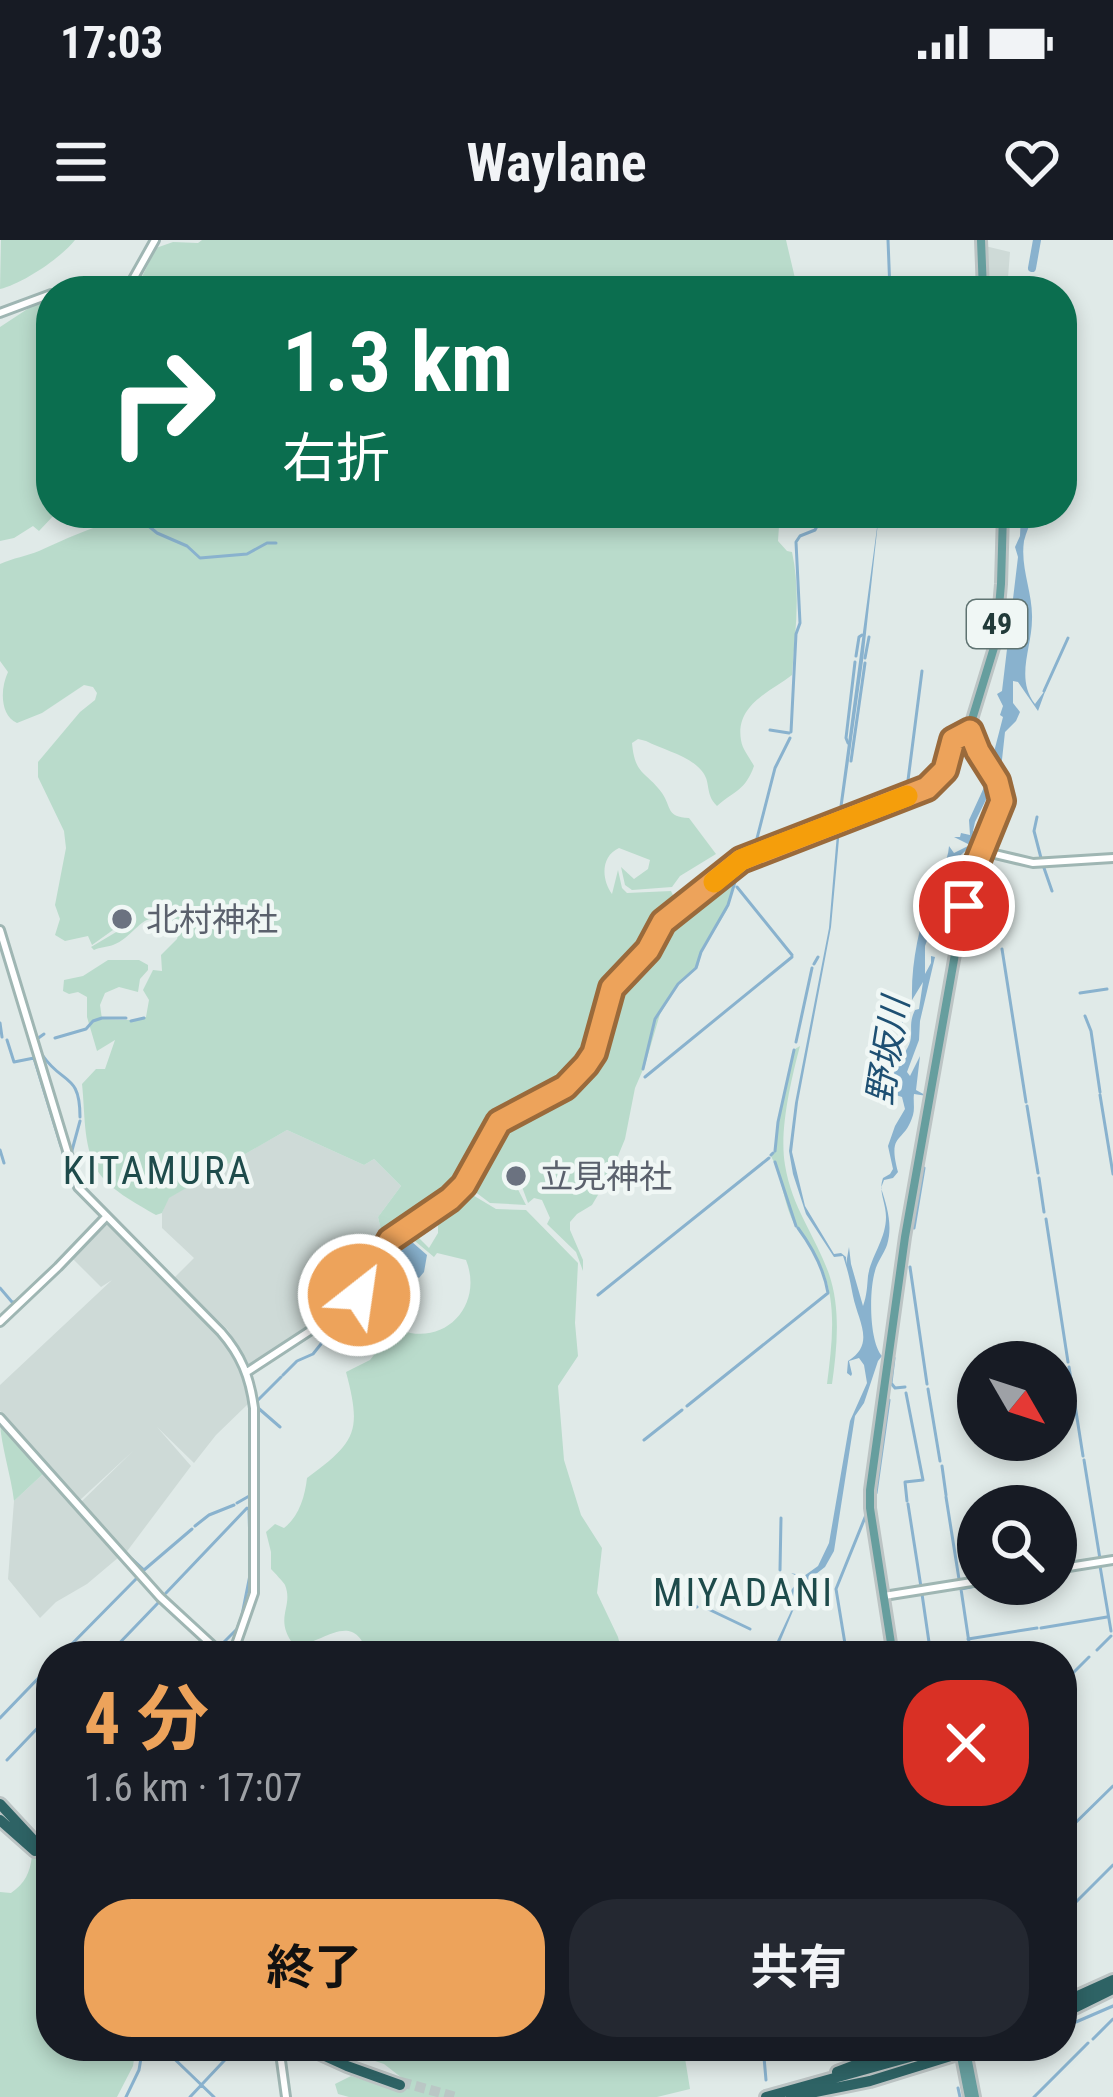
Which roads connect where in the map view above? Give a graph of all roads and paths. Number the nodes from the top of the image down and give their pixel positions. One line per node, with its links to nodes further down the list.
1 (155, 240): 3 (street)
2 (982, 240): 4 (main road)
3 (135, 276)
4 (983, 276)
5 (36, 300): 6 (street)
6 (0, 313)
7 (1003, 528): 8 (main road, 49)
8 (971, 734): 9 (main road); 14 (street)
9 (982, 851): 10 (street); 19 (main road)
10 (1113, 858)
11 (0, 929): 12 (street)
12 (106, 1217): 13 (street); 14 (street)
13 (0, 1322)
14 (247, 1372): 21 (street)
15 (0, 1418): 20 (street)
16 (1113, 1560): 17 (street)
17 (1077, 1566)
18 (957, 1584): 19 (street)
19 (884, 1596): 22 (main road)
20 (211, 1641)
21 (234, 1641)
22 (891, 1641)
23 (0, 1804): 25 (highway)
24 (0, 1818): 26 (highway)
25 (36, 1845)
26 (36, 1849)
27 (1113, 1982): 28 (highway)
28 (1077, 1998)
29 (281, 2061): 37 (street)
30 (343, 2061): 35 (highway)
31 (873, 2061): 36 (highway)
32 (910, 2061): 36 (highway)
33 (923, 2061): 36 (highway)
34 (959, 2061): 42 (main road)
35 (400, 2084)
36 (824, 2084): 38 (highway); 39 (highway); 40 (highway); 41 (highway)
37 (286, 2097)
38 (753, 2097)
39 (766, 2097)
40 (777, 2097)
41 (791, 2097)
42 (972, 2097)

